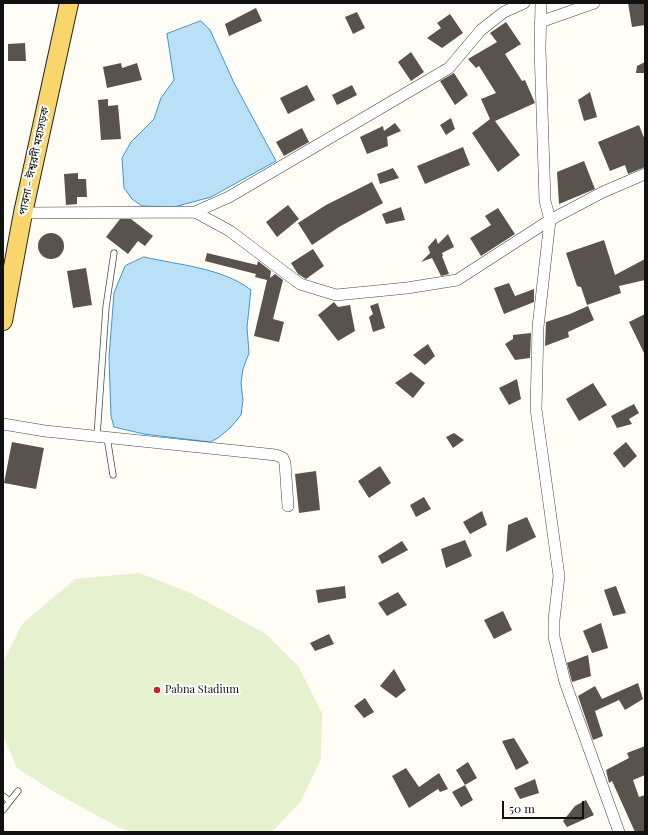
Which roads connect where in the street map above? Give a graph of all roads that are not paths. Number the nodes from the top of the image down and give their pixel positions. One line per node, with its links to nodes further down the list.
1 (69, 3): 8 (main road, পাবনা - ঈশ্বরদী মহাসড়ক)
2 (524, 3): 7 (street)
3 (541, 3): 5 (street)
4 (594, 3): 5 (street)
5 (540, 22): 9 (street)
6 (645, 174): 9 (street)
7 (195, 212): 8 (street); 9 (street)
8 (23, 213): 11 (main road, পাবনা - ঈশ্বরদী মহাসড়ক)
9 (550, 220): 20 (street)
10 (114, 253): 13 (lane)
11 (3, 321)
12 (3, 424): 13 (street)
13 (102, 436): 14 (lane); 15 (street)
14 (113, 475)
15 (288, 506)
16 (18, 791): 18 (lane)
17 (3, 796): 18 (lane)
18 (10, 801): 19 (lane)
19 (3, 810)
20 (619, 832)

